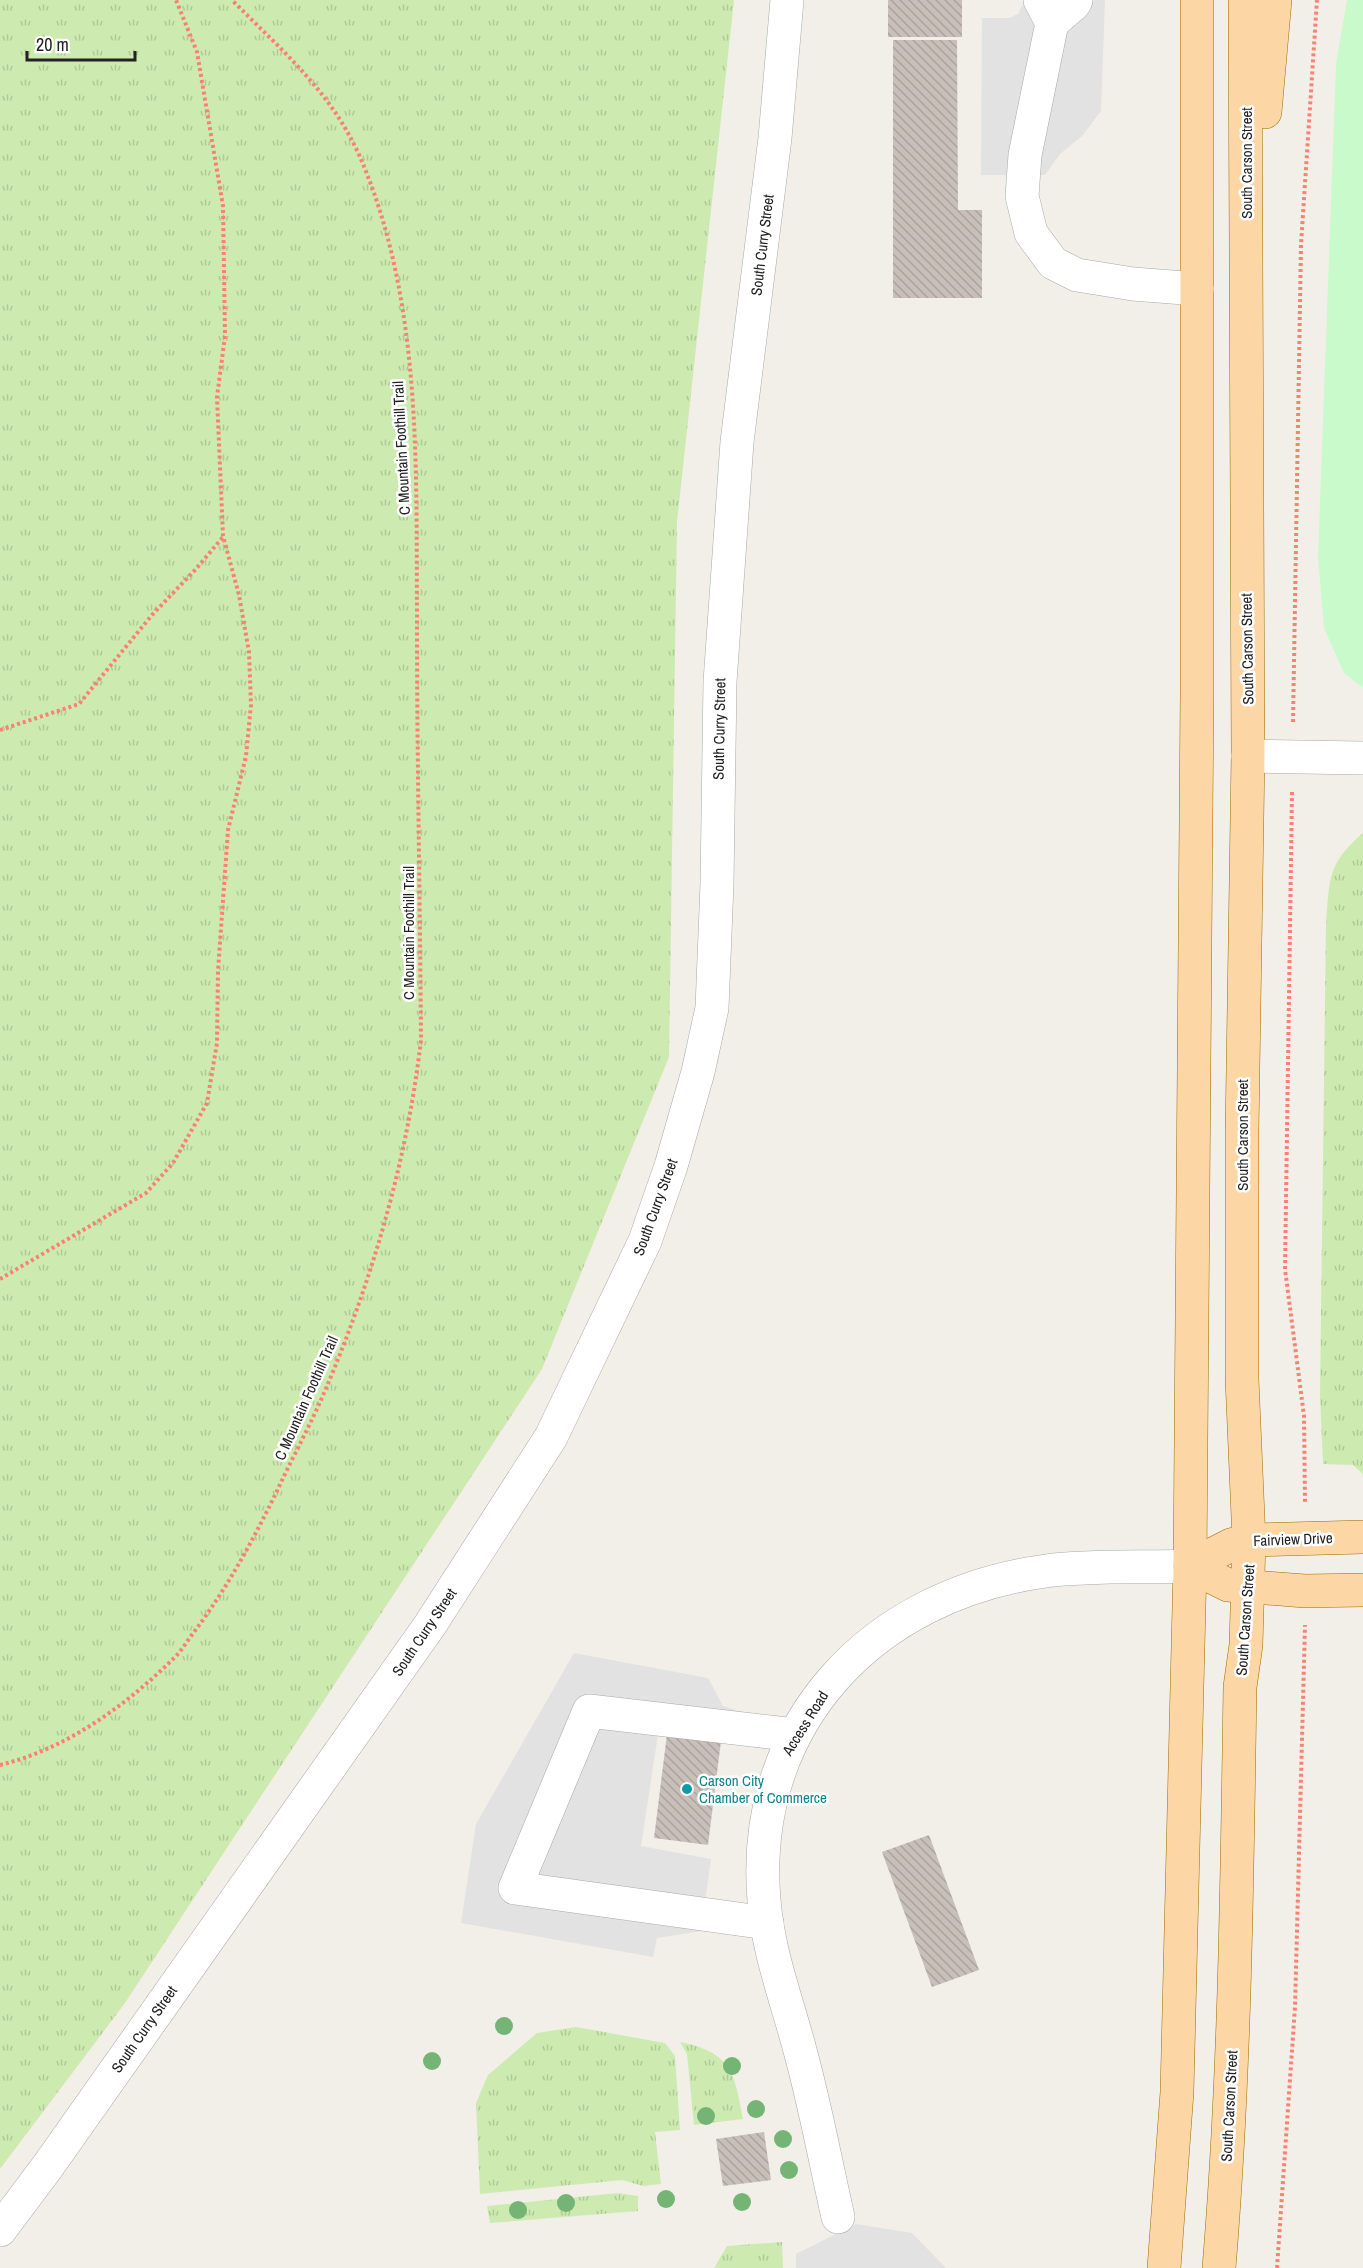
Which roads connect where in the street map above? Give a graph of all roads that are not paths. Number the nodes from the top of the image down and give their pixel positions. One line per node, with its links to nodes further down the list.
1 (787, 0): 20 (street, South Curry Street)
2 (1076, 0): 6 (street)
3 (1197, 0): 8 (main road)
4 (1245, 0): 7 (main road, South Carson Street)
5 (1275, 0): 7 (main road)
6 (1046, 11): 8 (street)
7 (1246, 174): 10 (main road, South Carson Street)
8 (1197, 289): 9 (main road)
9 (1197, 754): 10 (main road); 14 (main road)
10 (1248, 756): 11 (street); 13 (main road, South Carson Street)
11 (1363, 758)
12 (1363, 1537): 13 (main road, Fairview Drive)
13 (1250, 1540): 14 (main road, Fairview Drive); 15 (main road, South Carson Street)
14 (1190, 1566): 15 (main road); 17 (street, Access Road); 21 (main road)
15 (1248, 1587): 16 (main road); 22 (main road, South Carson Street)
16 (1363, 1590)
17 (795, 1735): 18 (street, Access Road); 18 (street)
18 (767, 1923): 19 (street, Access Road)
19 (838, 2217)
20 (0, 2230)
21 (1164, 2268)
22 (1219, 2268)

